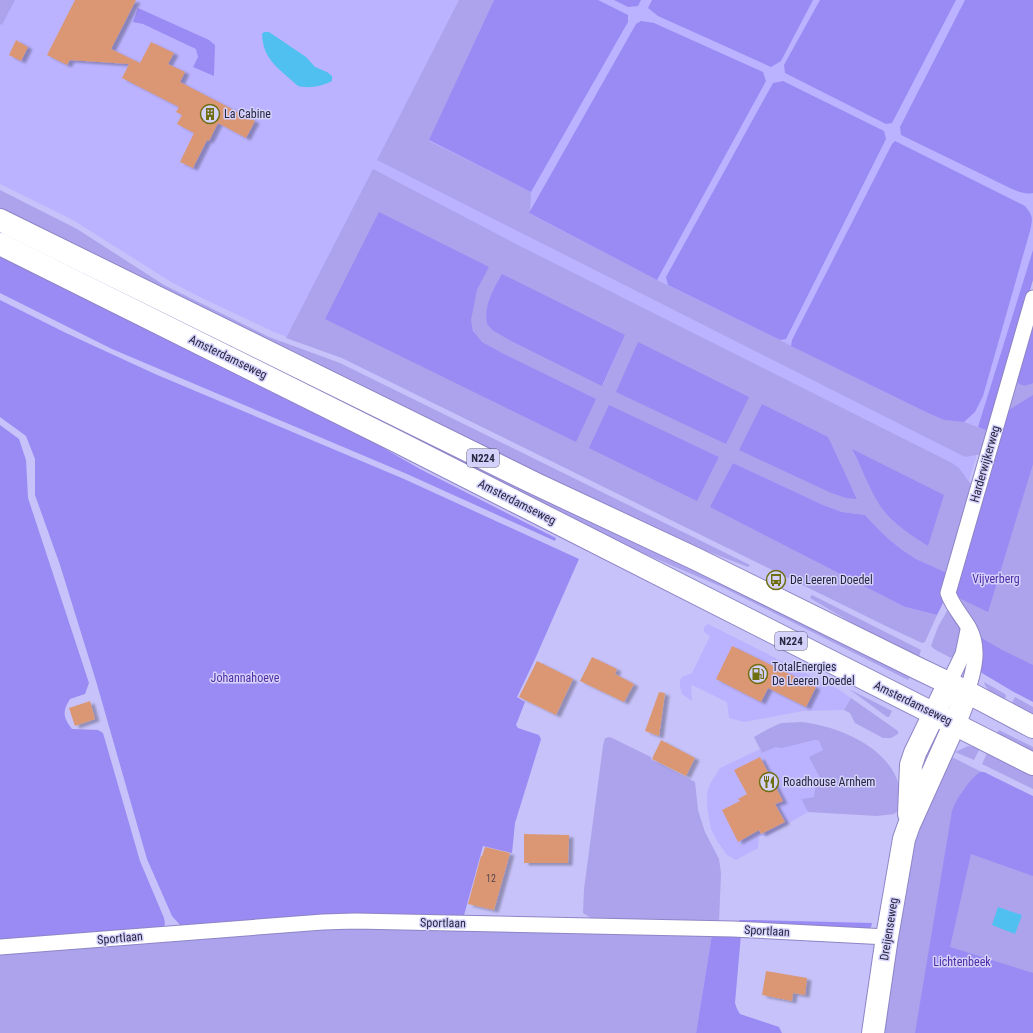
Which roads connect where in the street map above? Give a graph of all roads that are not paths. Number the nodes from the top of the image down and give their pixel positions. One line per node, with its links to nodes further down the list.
1 (0, 220): 5 (main road, Amsterdamseweg / N224)
2 (0, 244): 6 (main road, Amsterdamseweg / N224)
3 (1033, 298): 4 (street, Harderwijkerweg)
4 (969, 627): 5 (street); 5 (street, Harderwijkerweg)
5 (958, 687): 6 (main road, Dreijenseweg); 7 (main road, Dreijenseweg); 8 (main road, Amsterdamseweg / N224)
6 (934, 713): 7 (main road, Amsterdamseweg / N224); 10 (main road, Dreijenseweg)
7 (955, 723): 9 (main road, Amsterdamseweg / N224); 10 (main road, Dreijenseweg)
8 (1033, 727)
9 (1033, 764)
10 (909, 825): 11 (main road, Dreijenseweg)
11 (887, 937): 12 (street, Sportlaan); 13 (main road, Dreijenseweg)
12 (0, 947)
13 (873, 1033)

